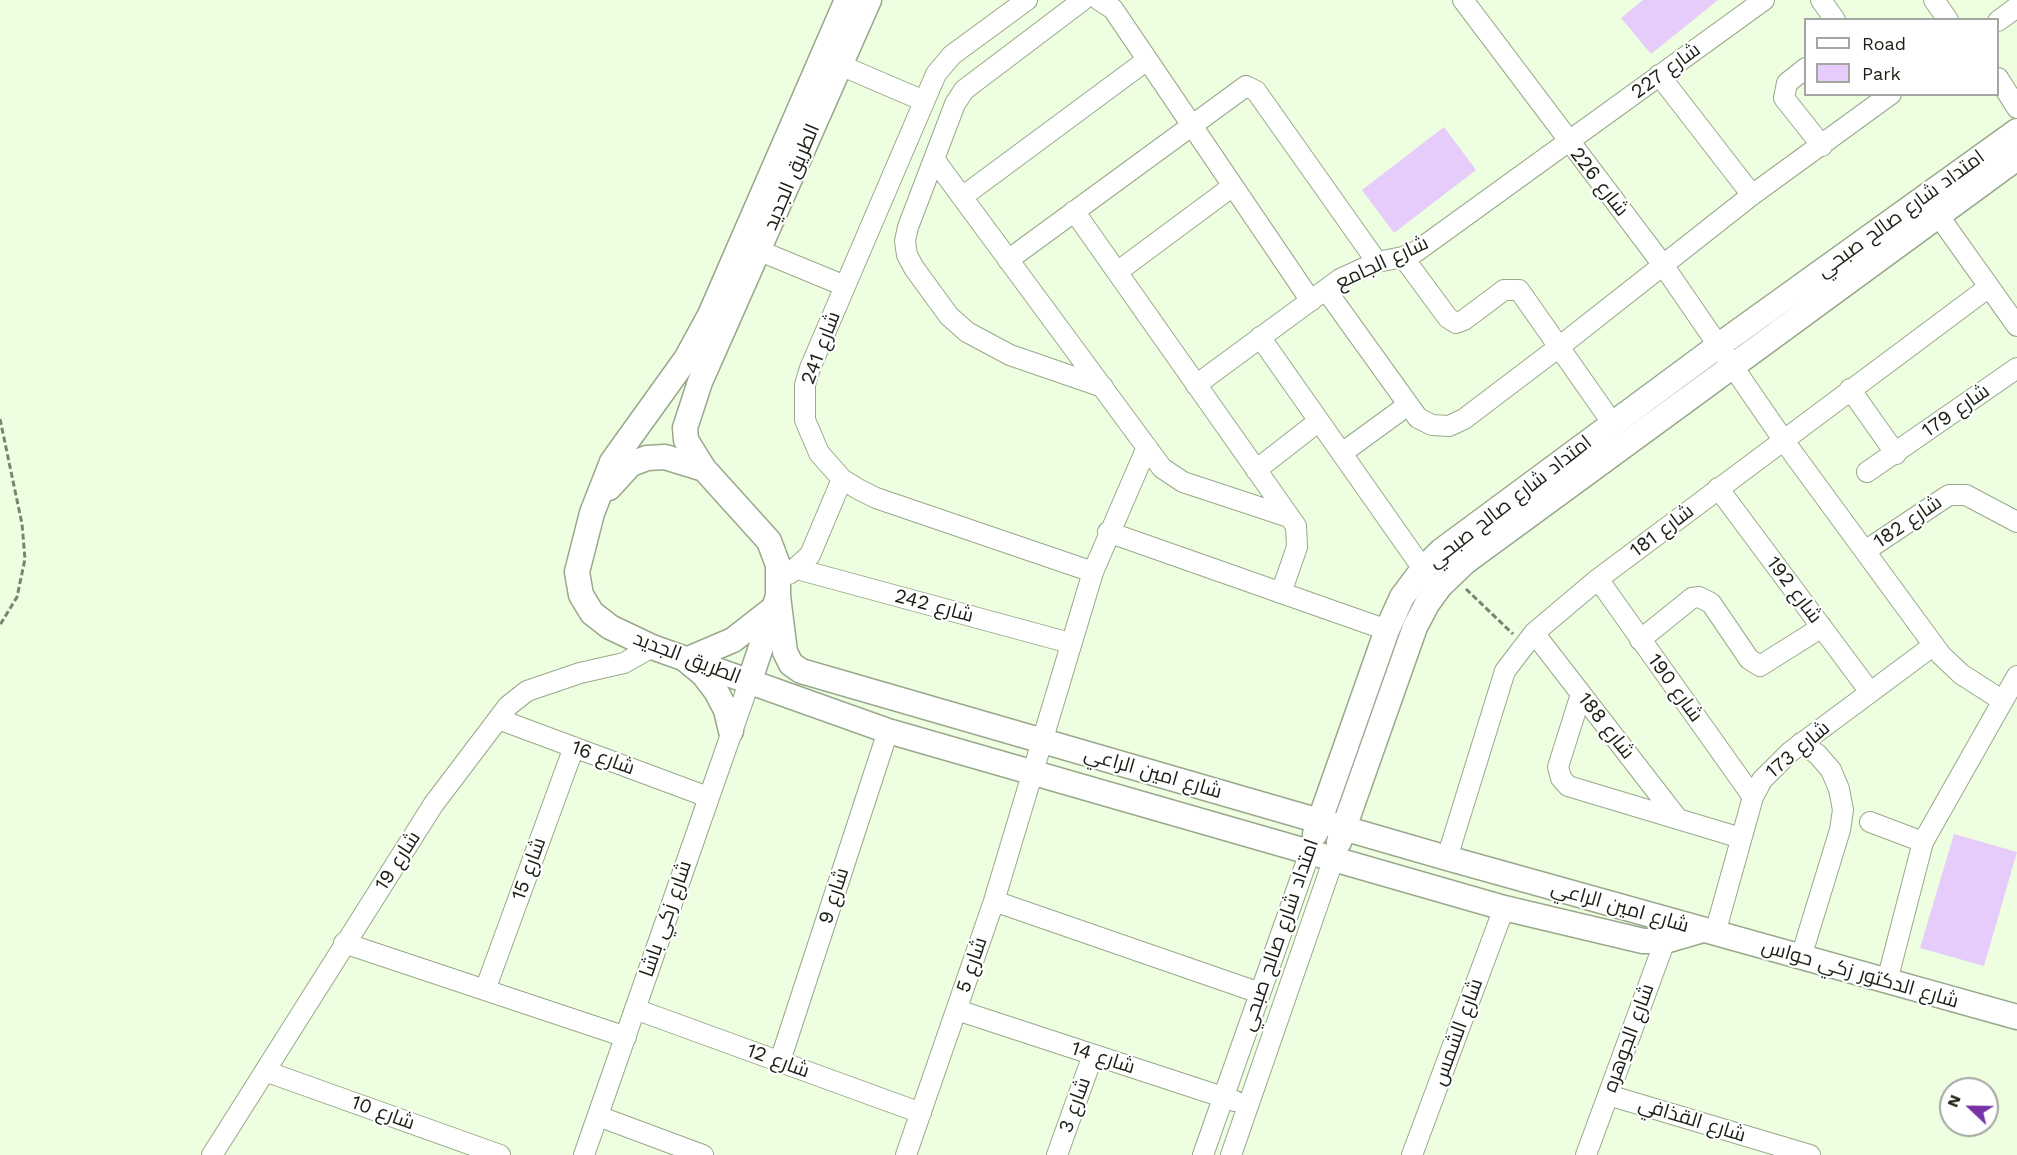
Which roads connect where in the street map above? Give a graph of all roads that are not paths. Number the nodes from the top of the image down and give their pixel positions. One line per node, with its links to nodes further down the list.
1 (847, 0): 63 (street, الطريق الجديد)
2 (869, 0): 15 (street, الطريق الجديد)
3 (1027, 0): 20 (street, شارع 241)
4 (1083, 0): 27 (street)
5 (1099, 0): 14 (street)
6 (1463, 0): 24 (street, شارع 226)
7 (1764, 0): 17 (street, شارع 227)
8 (1821, 0): 11 (street)
9 (1934, 0): 12 (street)
10 (2017, 7): 13 (street)
11 (1833, 18)
12 (1947, 18)
13 (1999, 20)
14 (1147, 60): 22 (street); 30 (street)
15 (840, 65): 20 (street); 33 (street, الطريق الجديد)
16 (1804, 70): 25 (street)
17 (1659, 75): 24 (street, شارع 227); 29 (street)
18 (1999, 80): 21 (street)
19 (1888, 96): 25 (street)
20 (924, 101): 39 (street, شارع 241)
21 (2017, 108)
22 (1191, 124): 28 (street); 31 (street); 36 (street)
23 (2017, 130): 44 (street, امتداد شارع صالح صبحي)
24 (1569, 142): 34 (street, شارع الجامع); 37 (street, شارع 226)
25 (1822, 146): 29 (street)
26 (2017, 158): 32 (street, امتداد شارع صالح صبحي)
27 (934, 159): 30 (street); 49 (street)
28 (1233, 186): 38 (street); 41 (street)
29 (1752, 195): 37 (street)
30 (962, 197): 35 (street)
31 (1074, 211): 35 (street); 38 (street)
32 (1938, 215): 40 (street); 46 (street, امتداد شارع صالح صبحي)
33 (760, 251): 39 (street); 58 (street, الطريق الجديد)
34 (1403, 257): 36 (street, شارع الجامع); 45 (street)
35 (1008, 260): 49 (street)
36 (1377, 262): 41 (street, شارع الجامع)
37 (1663, 265): 44 (street, شارع 226); 45 (street)
38 (1117, 272): 48 (street)
39 (845, 286): 61 (street, شارع 241)
40 (1989, 287): 42 (street); 50 (street, شارع 181)
41 (1318, 295): 43 (street, شارع الجامع); 51 (street)
42 (2017, 326)
43 (1260, 338): 48 (street, شارع الجامع); 52 (street)
44 (1718, 346): 46 (street, شارع 226); 53 (street, امتداد شارع صالح صبحي)
45 (1559, 347): 51 (street); 53 (street)
46 (1732, 366): 54 (street, شارع 226); 98 (street, امتداد شارع صالح صبحي)
47 (2017, 368): 57 (street, شارع 179)
48 (1196, 384): 59 (street)
49 (1103, 387): 55 (street)
50 (1850, 389): 54 (street, شارع 181); 57 (street)
51 (1408, 405): 56 (street)
52 (1319, 421): 56 (street); 59 (street)
53 (1613, 424): 68 (street, امتداد شارع صالح صبحي)
54 (1784, 441): 62 (street, شارع 181); 67 (street, شارع 226)
55 (1147, 447): 64 (street); 66 (street, شارع 5)
56 (1342, 453): 68 (street)
57 (1896, 454): 60 (street, شارع 179)
58 (704, 469): 63 (street); 71 (street, الطريق الجديد)
59 (1256, 470): 64 (street)
60 (1867, 472)
61 (842, 479): 69 (street, شارع 241); 71 (street)
62 (1718, 488): 70 (street, شارع 181); 73 (street, شارع 192)
63 (592, 513): 79 (street, الطريق الجديد)
64 (1289, 517): 72 (street)
65 (2017, 522): 67 (street, شارع 182)
66 (1108, 532): 69 (street, شارع 5); 72 (street)
67 (1865, 551): 78 (street, شارع 226)
68 (1423, 569): 74 (street, امتداد شارع صالح صبحي)
69 (1093, 572): 77 (street, شارع 5)
70 (1598, 579): 75 (street, شارع 181); 76 (street, شارع 190)
71 (782, 588): 77 (street, شارع 242); 80 (street); 82 (street, الطريق الجديد); 89 (street, شارع امين الراعي)
72 (1281, 593): 74 (street)
73 (1822, 627): 76 (street); 83 (street, شارع 192)
74 (1387, 630): 96 (street, امتداد شارع صالح صبحي)
75 (1528, 638): 84 (street, شارع 188); 103 (street, شارع 181)
76 (1640, 640): 94 (street, شارع 190)
77 (1070, 643): 89 (street, شارع 5)
78 (1934, 645): 83 (street, شارع 173); 85 (street, شارع 226)
79 (652, 647): 80 (street, الطريق الجديد); 86 (street, شارع 19)
80 (686, 660): 82 (street, الطريق الجديد); 87 (street)
81 (2017, 676): 85 (street)
82 (749, 683): 87 (street, شارع زكي باشا); 88 (street, شارع امين الراعي)
83 (1870, 692): 90 (street, شارع 173)
84 (1581, 694): 95 (street, شارع 188); 95 (street)
85 (2003, 701): 100 (street)
86 (498, 719): 91 (street, شارع 16); 108 (street, شارع 19)
87 (731, 731): 93 (street, شارع زكي باشا)
88 (888, 731): 92 (street, شارع امين الراعي); 118 (street, شارع 9)
89 (1043, 741): 92 (street, شارع 5); 96 (street, شارع امين الراعي)
90 (1801, 743): 94 (street, شارع 173); 109 (street)
91 (574, 747): 93 (street, شارع 16); 111 (street, شارع 15)
92 (1033, 773): 101 (street, شارع امين الراعي); 104 (street, شارع 5)
93 (708, 797): 113 (street, شارع زكي باشا)
94 (1753, 797): 99 (street, شارع 173)
95 (1678, 819): 99 (street)
96 (1320, 821): 98 (street, شارع امين الراعي); 101 (street, امتداد شارع صالح صبحي)
97 (1870, 822): 100 (street)
98 (1344, 829): 102 (street, امتداد شارع صالح صبحي); 103 (street, شارع امين الراعي)
99 (1741, 838): 107 (street, شارع 173)
100 (1923, 842): 110 (street)
101 (1310, 852): 102 (street, شارع امين الراعي); 112 (street, امتداد شارع صالح صبحي)
102 (1334, 858): 105 (street, شارع امين الراعي); 122 (street, امتداد شارع صالح صبحي)
103 (1447, 858): 106 (street, شارع امين الراعي)
104 (994, 901): 112 (street); 114 (street, شارع 5)
105 (1504, 908): 106 (street, شارع امين الراعي); 133 (street, شارع الشمس)
106 (1669, 931): 107 (street, شارع امين الراعي); 120 (street, شارع الجوهره)
107 (1709, 931): 109 (street, شارع الدكتور زكي حواس)
108 (344, 944): 111 (street); 119 (street, شارع 19)
109 (1801, 957): 110 (street, شارع الدكتور زكي حواس)
110 (1887, 981): 115 (street, شارع الدكتور زكي حواس)
111 (484, 990): 116 (street)
112 (1260, 993): 121 (street, امتداد شارع صالح صبحي)
113 (635, 1009): 116 (street, شارع زكي باشا); 118 (street, شارع 12)
114 (957, 1010): 117 (street, شارع 14); 123 (street, شارع 5)
115 (2017, 1017)
116 (626, 1036): 124 (street, شارع زكي باشا)
117 (1093, 1055): 121 (street, شارع 14); 130 (street, شارع 3)
118 (780, 1062): 123 (street, شارع 12)
119 (266, 1071): 125 (street, شارع 19); 126 (street, شارع 10)
120 (1608, 1095): 134 (street, شارع الجوهره); 135 (street, شارع القذافي)
121 (1223, 1097): 122 (street, شارع 14); 131 (street, امتداد شارع صالح صبحي)
122 (1249, 1105): 132 (street, امتداد شارع صالح صبحي)
123 (921, 1113): 129 (street, شارع 5)
124 (598, 1116): 127 (street, شارع زكي باشا); 128 (street)
125 (212, 1155)
126 (500, 1155)
127 (584, 1155)
128 (702, 1155)
129 (906, 1155)
130 (1057, 1155)
131 (1203, 1155)
132 (1231, 1155)
133 (1412, 1155)
134 (1586, 1155)
135 (1810, 1155)

